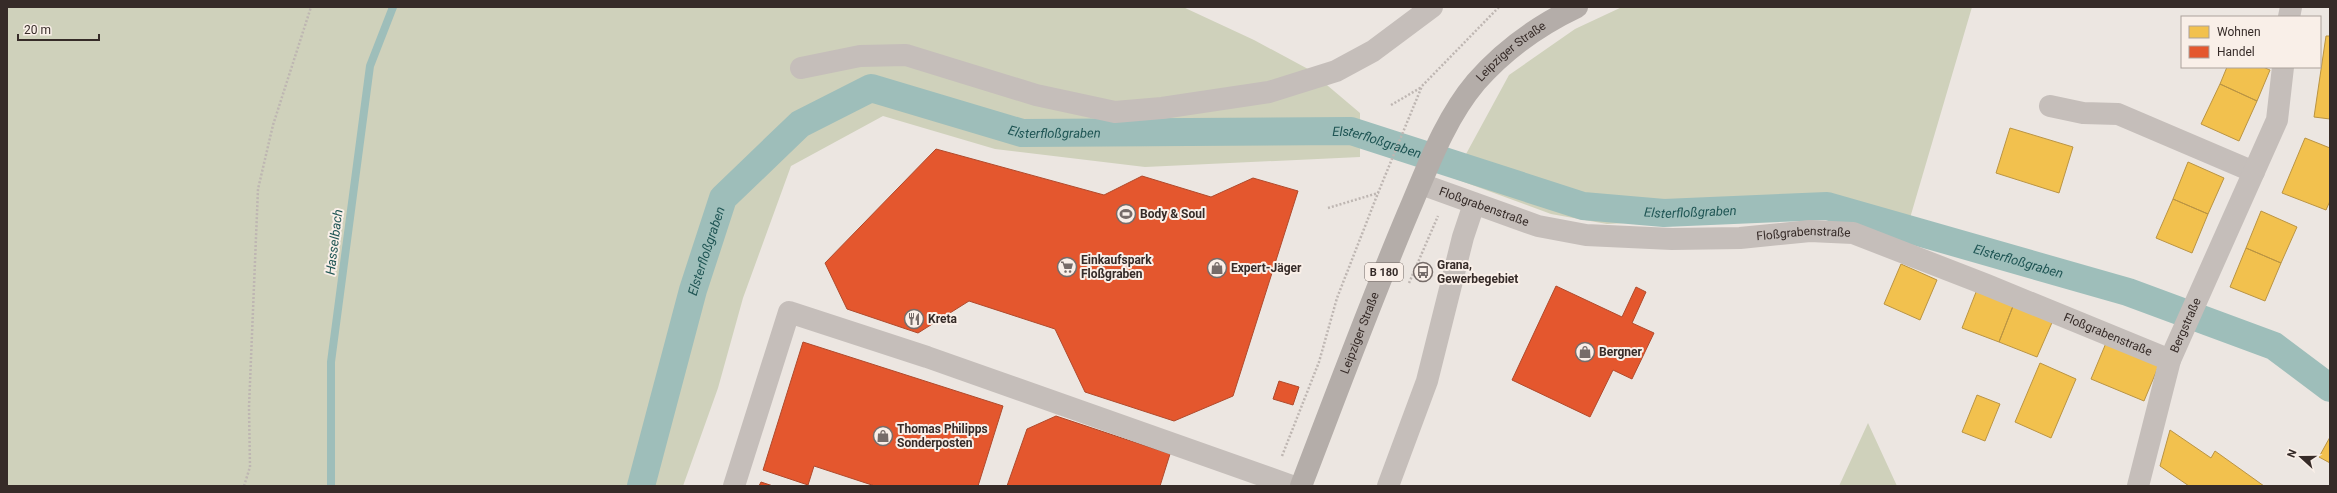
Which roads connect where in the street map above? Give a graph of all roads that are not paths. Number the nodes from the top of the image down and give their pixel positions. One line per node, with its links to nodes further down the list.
1 (1432, 7): 3 (street)
2 (1577, 7): 7 (main road, Leipziger Straße / B 180)
3 (801, 68)
4 (2283, 68): 6 (street, Bergstraße)
5 (2050, 106): 6 (street)
6 (2254, 172): 9 (street, Bergstraße)
7 (1424, 178): 8 (street, Floßgrabenstraße); 12 (main road, Leipziger Straße / B 180)
8 (1474, 204): 9 (street, Floßgrabenstraße); 13 (street)
9 (2170, 360): 14 (street, Bergstraße)
10 (1283, 482): 11 (street)
11 (734, 486)
12 (1301, 486)
13 (1388, 486)
14 (2138, 486)

